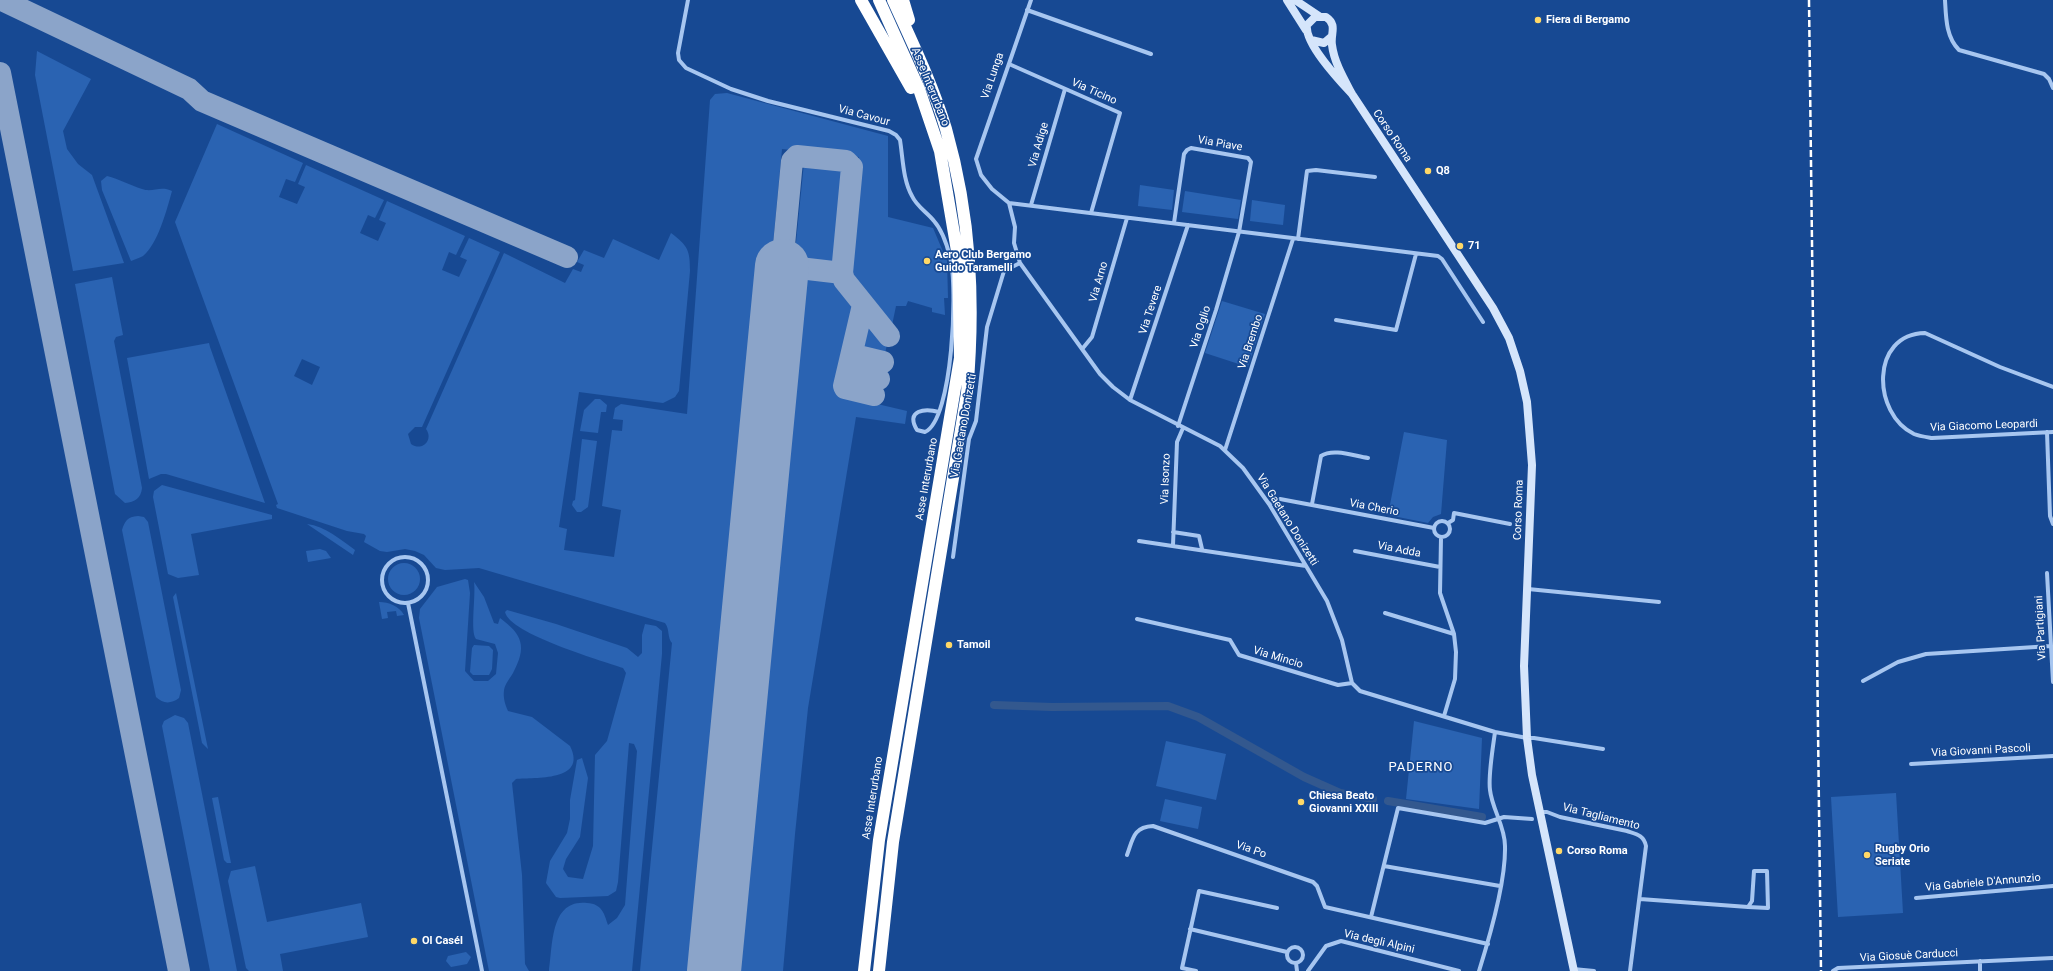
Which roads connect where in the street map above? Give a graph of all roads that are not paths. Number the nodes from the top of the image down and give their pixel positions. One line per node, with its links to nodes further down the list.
1 (688, 0): 39 (street, Via Cavour)
2 (861, 0): 28 (highway)
3 (880, 0): 28 (highway, Asse Interurbano)
4 (893, 0): 13 (highway, Asse Interurbano)
5 (903, 0): 13 (highway)
6 (1031, 0): 10 (street, Via Lunga)
7 (1287, 0): 12 (street)
8 (1295, 0): 11 (street)
9 (1946, 0): 18 (street)
10 (1027, 10): 16 (street); 17 (street, Via Lunga)
11 (1319, 16): 12 (street); 14 (street, Corso Roma)
12 (1306, 30): 15 (street, Corso Roma)
13 (909, 37): 100 (highway, Asse Interurbano)
14 (1331, 37): 15 (street); 20 (street, Corso Roma)
15 (1311, 40): 20 (street, Corso Roma)
16 (1151, 54)
17 (1009, 64): 19 (street, Via Ticino); 22 (street, Via Lunga)
18 (2053, 88)
19 (1065, 89): 23 (street, Via Adige); 24 (street, Via Ticino)
20 (1352, 94): 62 (street, Corso Roma)
21 (1375, 177): 31 (street)
22 (1009, 203): 23 (street); 33 (street, Via Gaetano Donizetti)
23 (1031, 205): 24 (street)
24 (1091, 213): 25 (street)
25 (1127, 218): 26 (street); 36 (street, Via Arno)
26 (1174, 223): 27 (street); 29 (street, Via Piave)
27 (1188, 225): 29 (street); 38 (street, Via Tevere)
28 (954, 229): 99 (highway, Asse Interurbano)
29 (1239, 232): 30 (street); 40 (street, Via Oglio)
30 (1292, 239): 31 (street); 44 (street, Via Brembo)
31 (1298, 239): 32 (street)
32 (1416, 254): 34 (street); 35 (street)
33 (1020, 263): 36 (street, Via Gaetano Donizetti); 58 (street, Via Gaetano Donizetti)
34 (1336, 320)
35 (1483, 322)
36 (1083, 348): 38 (street, Via Gaetano Donizetti)
37 (2053, 387): 42 (street, Via Giacomo Leopardi)
38 (1130, 400): 40 (street, Via Gaetano Donizetti)
39 (940, 412): 39 (street, Via Cavour)
40 (1178, 426): 41 (street, Via Gaetano Donizetti)
41 (1183, 428): 44 (street, Via Gaetano Donizetti); 52 (street, Via Isonzo)
42 (2047, 432): 43 (street); 50 (street, Via Giacomo Leopardi)
43 (2053, 432)
44 (1225, 450): 46 (street, Via Gaetano Donizetti)
45 (1368, 458): 47 (street)
46 (1269, 504): 47 (street, Via Cherio); 59 (street, Via Gaetano Donizetti)
47 (1312, 504): 51 (street, Via Cherio)
48 (1448, 522): 49 (street); 51 (street); 53 (street)
49 (1510, 524)
50 (2053, 524)
51 (1434, 528): 53 (street)
52 (1173, 532): 55 (street, Via Isonzo); 56 (street)
53 (1441, 538): 60 (street)
54 (1139, 541): 55 (street)
55 (1173, 545): 56 (street)
56 (1202, 549): 59 (street)
57 (1355, 551): 60 (street, Via Adda)
58 (953, 557)
59 (1306, 566): 71 (street, Via Gaetano Donizetti)
60 (1440, 567): 67 (street)
61 (2047, 573): 68 (street, Via Partigiani)
62 (1528, 589): 63 (street); 74 (street, Corso Roma)
63 (1659, 602)
64 (408, 603): 64 (street); 98 (street)
65 (1385, 613): 67 (street)
66 (1137, 619): 71 (street, Via Mincio)
67 (1454, 634): 72 (street)
68 (2051, 646): 69 (street); 70 (street, Via Partigiani)
69 (1864, 681)
70 (2053, 682)
71 (1352, 683): 72 (street)
72 (1444, 716): 73 (street)
73 (1495, 732): 74 (street); 79 (street)
74 (1527, 738): 75 (street); 78 (street, Corso Roma)
75 (1603, 749)
76 (2053, 756): 77 (street, Via Giovanni Pascoli)
77 (1911, 764)
78 (1540, 812): 86 (street, Via Tagliamento); 96 (street, Corso Roma)
79 (1498, 819): 80 (street); 82 (street); 83 (street)
80 (1532, 819)
81 (1127, 855): 89 (street, Via Po)
82 (1384, 866): 83 (street); 89 (street)
83 (1500, 886): 91 (street)
84 (2053, 886): 85 (street, Via Gabriele D'Annunzio)
85 (1916, 898)
86 (1640, 900): 87 (street); 107 (street, Via Tagliamento)
87 (1748, 907): 87 (street)
88 (1277, 908): 90 (street)
89 (1371, 916): 91 (street, Via Po)
90 (1190, 929): 92 (street); 101 (street)
91 (1488, 944): 105 (street)
92 (1287, 952): 95 (street); 95 (street)
93 (2053, 958): 94 (street, Via Giosuè Carducci)
94 (1980, 961): 97 (street, Via Giosuè Carducci); 109 (street)
95 (1296, 963): 102 (street)
96 (1574, 970): 106 (street)
97 (1838, 970): 108 (street)
98 (482, 971)
99 (864, 971)
100 (879, 971)
101 (1196, 971)
102 (1297, 971)
103 (1308, 971): 104 (street, Via degli Alpini)
104 (1459, 971)
105 (1480, 971)
106 (1594, 971)
107 (1630, 971)
108 (1833, 971)
109 (1980, 971)

